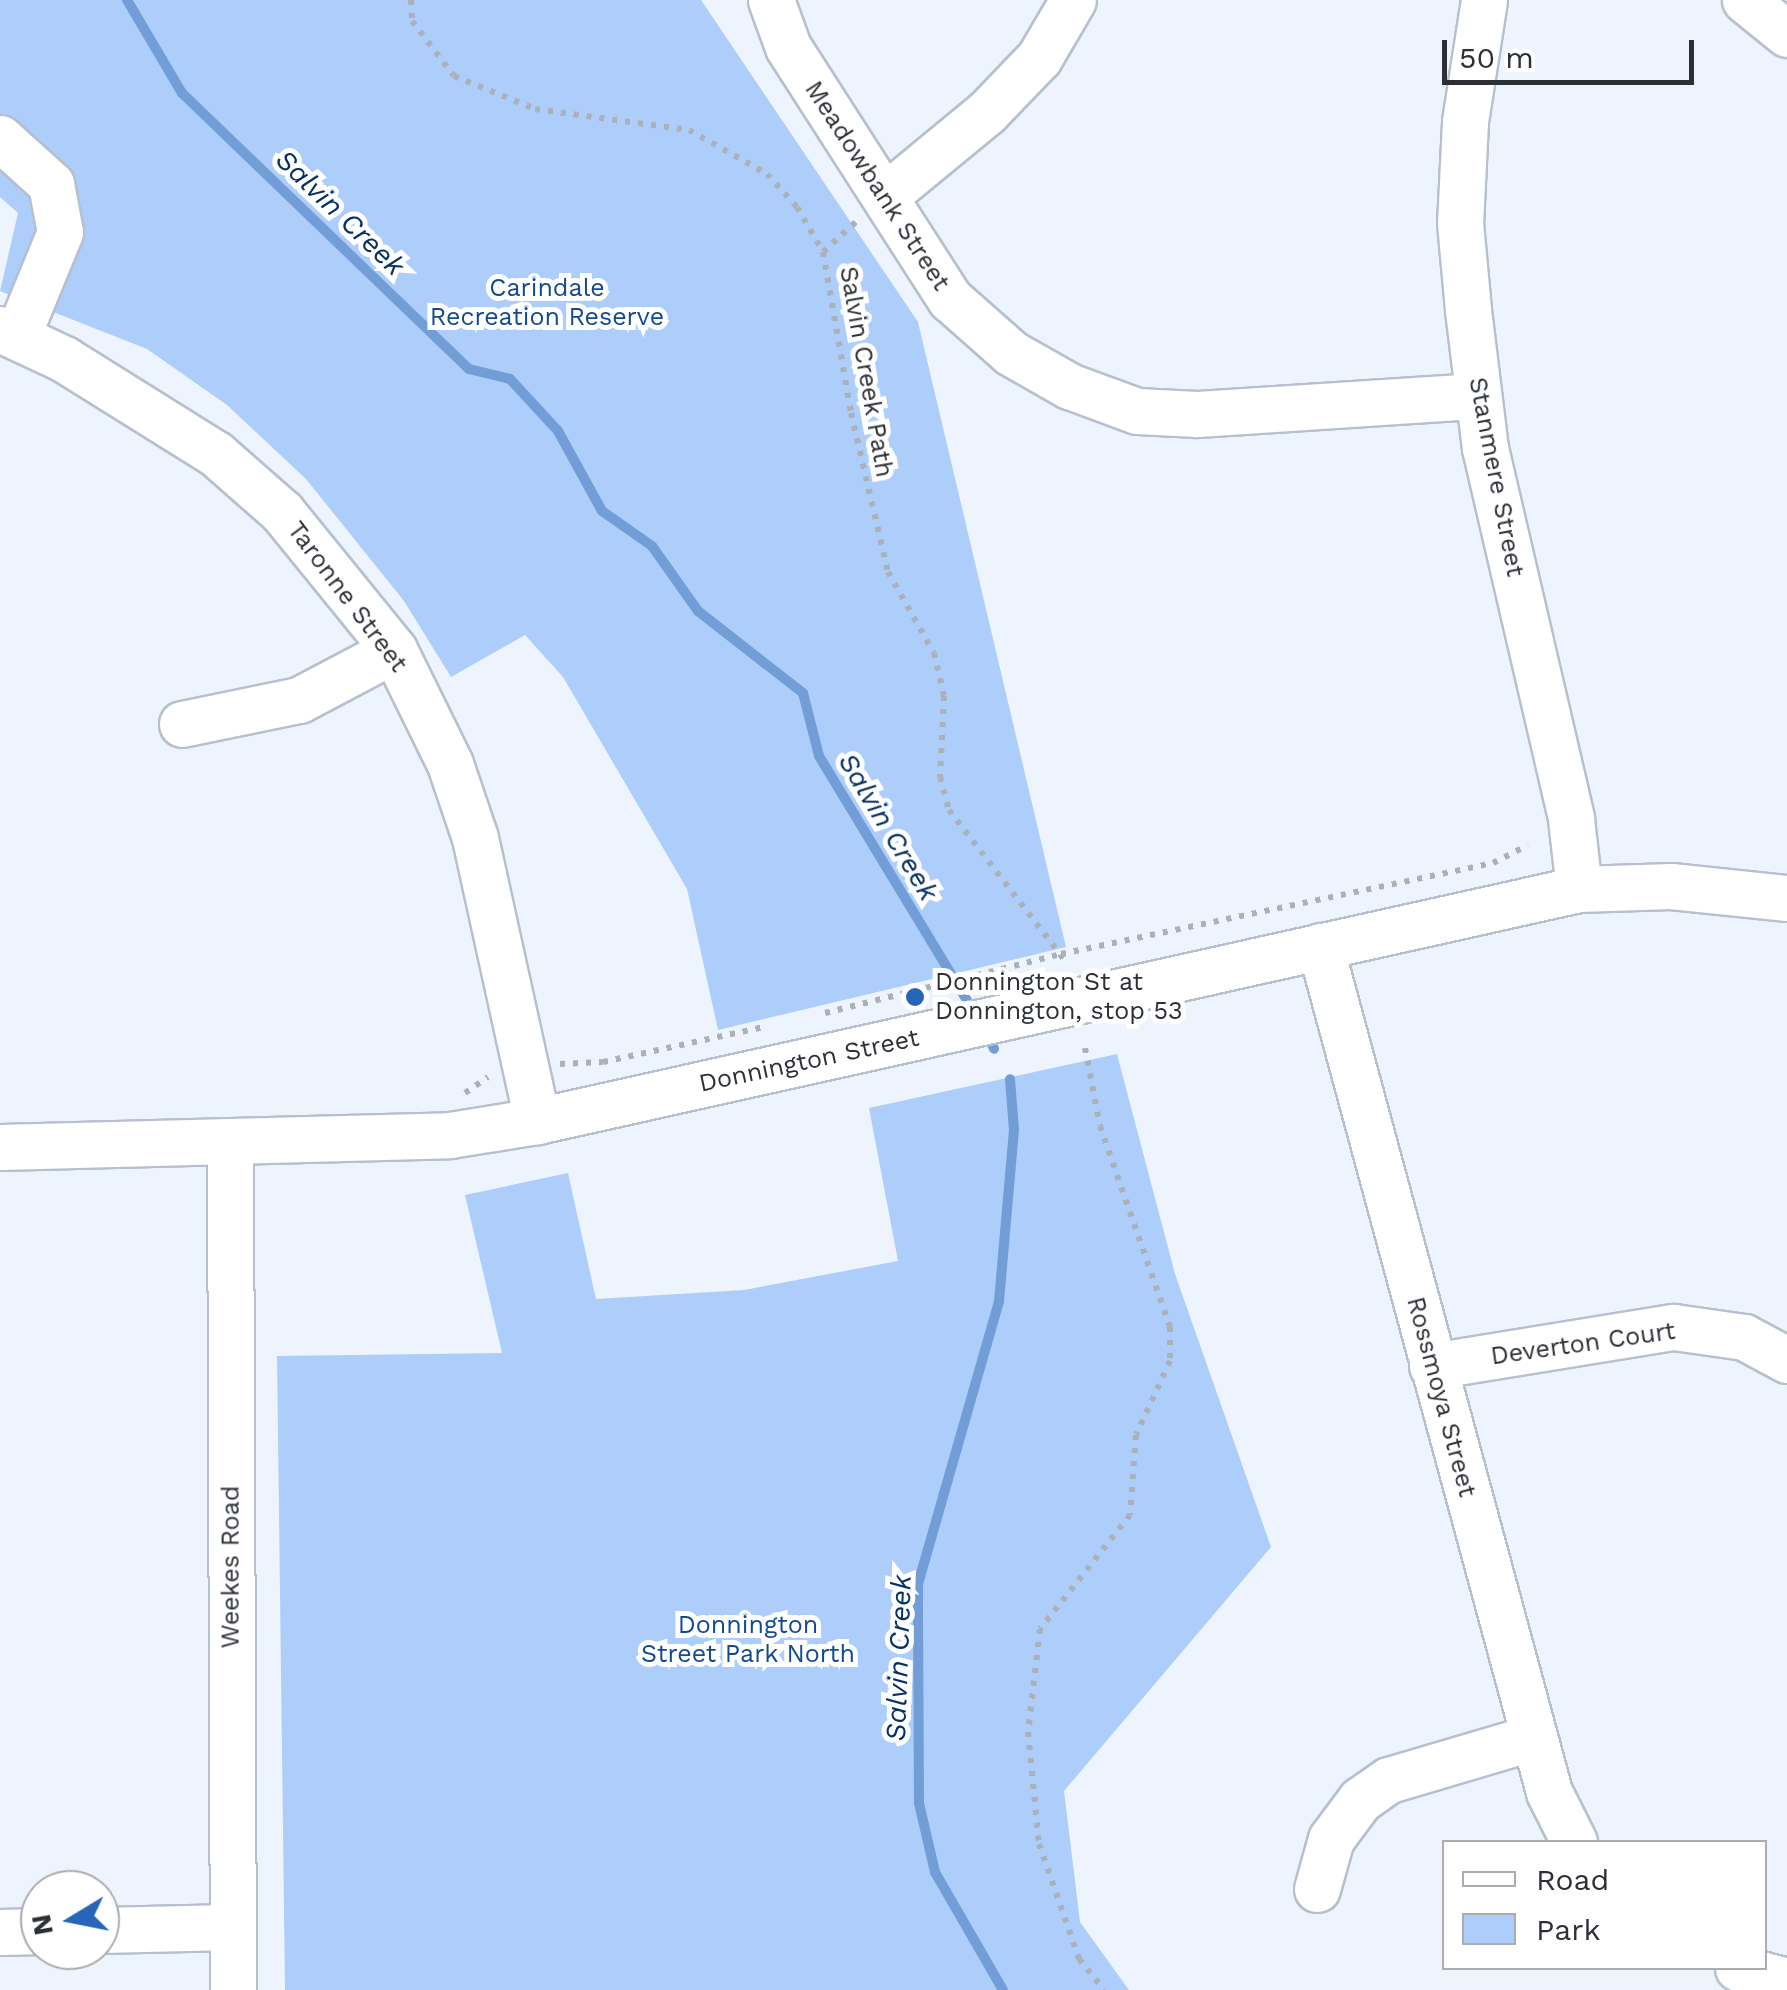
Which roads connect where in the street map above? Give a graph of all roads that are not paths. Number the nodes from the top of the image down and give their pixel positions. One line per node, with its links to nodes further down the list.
1 (771, 0): 7 (street, Meadowbank Street)
2 (1072, 0): 7 (street)
3 (1484, 0): 9 (street, Stanmere Street)
4 (1746, 0): 5 (street)
5 (1786, 30)
6 (0, 138): 8 (street)
7 (872, 208): 9 (street, Meadowbank Street)
8 (9, 333): 10 (street, Taronne Street)
9 (1477, 396): 12 (street, Stanmere Street)
10 (394, 650): 11 (street); 15 (street, Taronne Street)
11 (182, 724)
12 (1578, 889): 13 (street, Donnington Street); 14 (street, Donnington Street)
13 (1787, 898)
14 (1320, 946): 15 (street, Donnington Street); 19 (street, Rossmoya Street)
15 (537, 1122): 16 (street, Donnington Street)
16 (230, 1143): 17 (street, Donnington Street); 23 (street, Weekes Road)
17 (0, 1147)
18 (1787, 1360): 19 (street, Deverton Court)
19 (1432, 1366): 20 (street, Rossmoya Street)
20 (1534, 1738): 21 (street, Rossmoya Street); 22 (street)
21 (1573, 1840)
22 (1317, 1889)
23 (232, 1928): 24 (street); 27 (street, Weekes Road)
24 (120, 1930)
25 (1746, 1970): 26 (street)
26 (1787, 1981)
27 (233, 1990)

